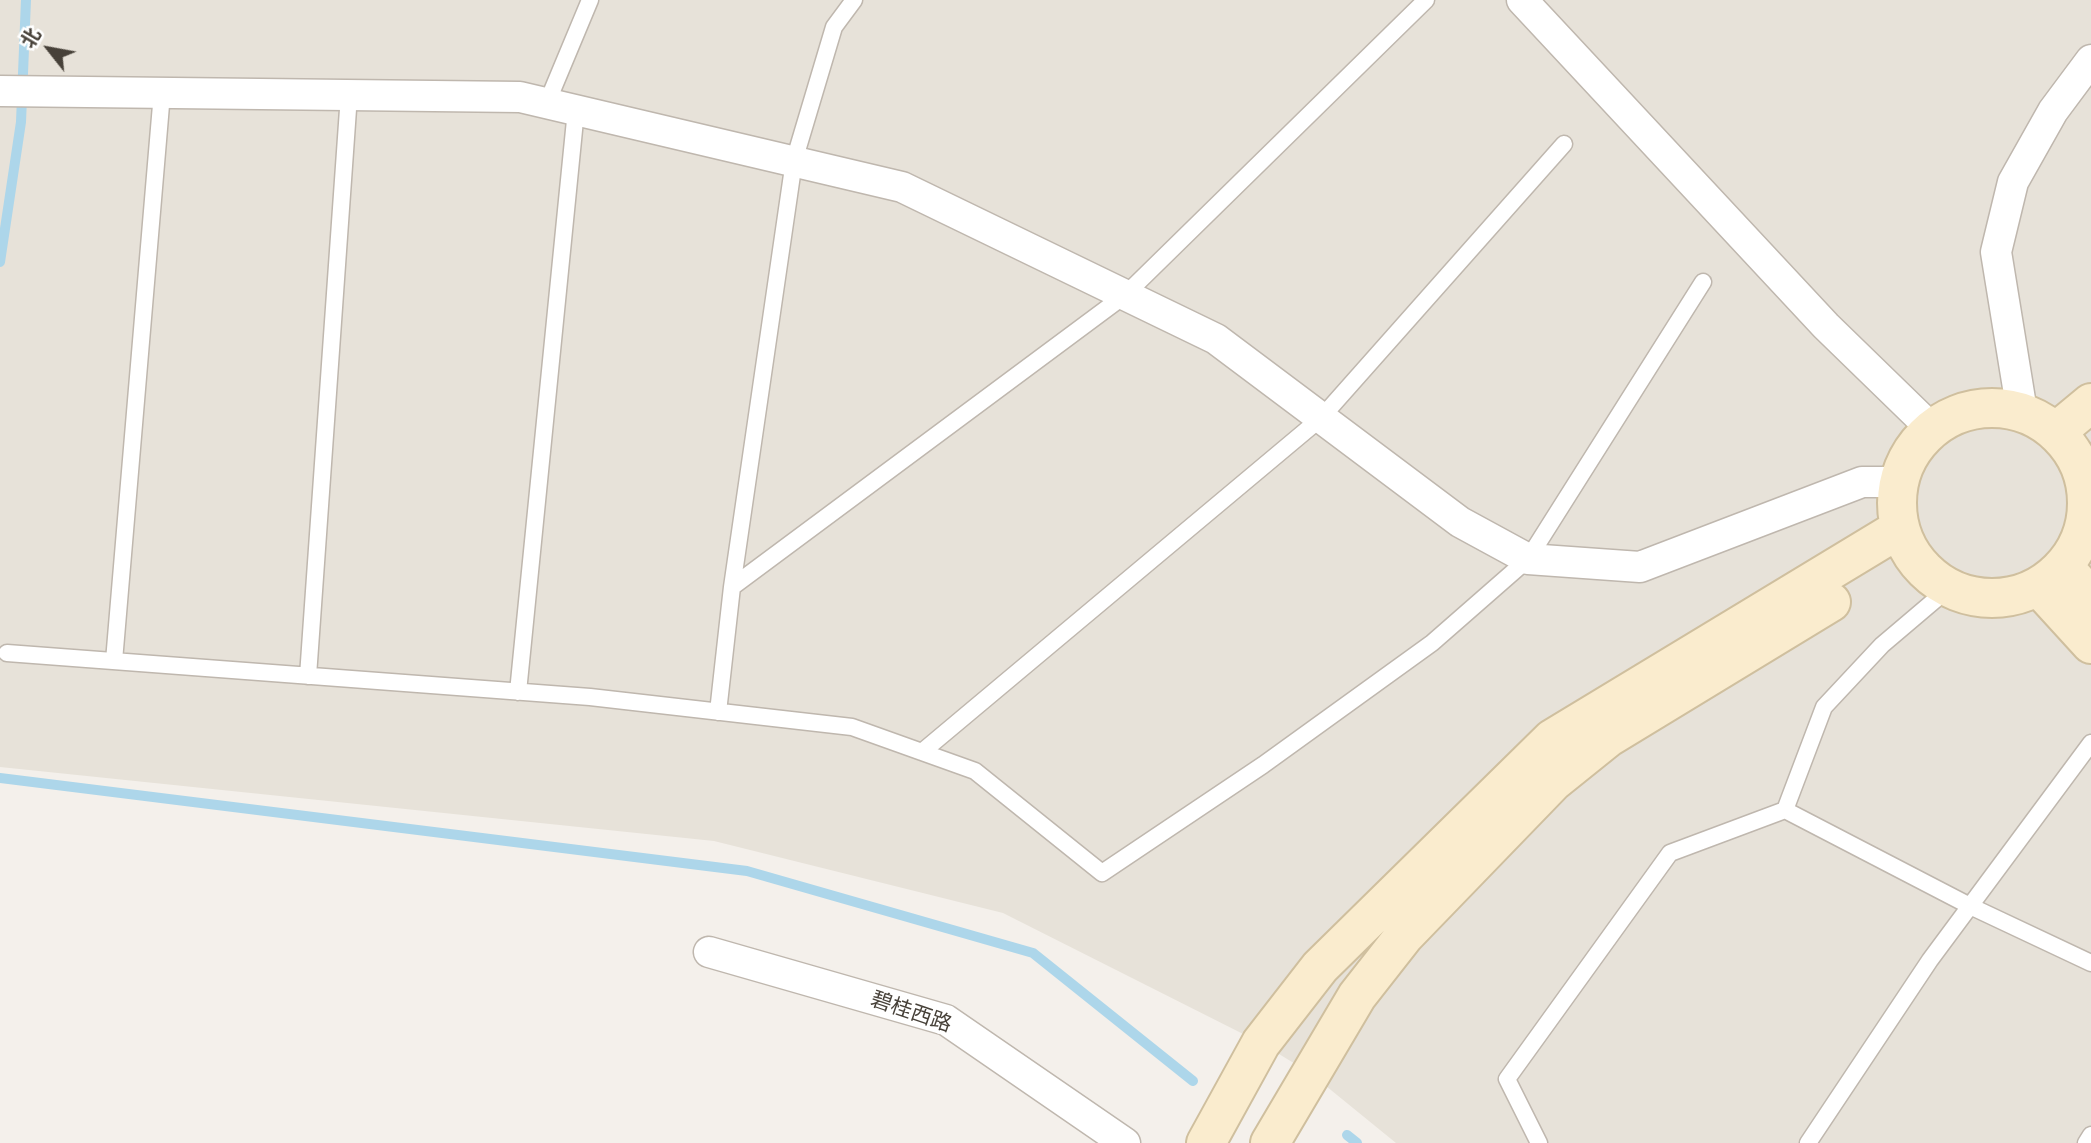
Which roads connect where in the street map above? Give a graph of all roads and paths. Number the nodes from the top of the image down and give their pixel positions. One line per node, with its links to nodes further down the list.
1 (590, 0): 9 (lane)
2 (854, 0): 12 (lane)
3 (1426, 0): 14 (lane)
4 (1522, 0): 18 (street)
5 (2091, 60): 16 (street)
6 (0, 91): 7 (street)
7 (162, 93): 8 (street); 29 (lane)
8 (349, 95): 9 (street); 30 (lane)
9 (547, 103): 10 (street)
10 (576, 110): 12 (street); 31 (lane)
11 (1564, 144): 17 (lane)
12 (794, 161): 14 (street); 24 (lane)
13 (1703, 282): 22 (lane)
14 (1125, 295): 17 (street); 24 (lane)
15 (2091, 403): 19 (main road)
16 (2022, 412): 18 (main road); 19 (main road)
17 (1321, 418): 22 (street); 34 (lane)
18 (1932, 429): 20 (main road)
19 (2073, 438): 23 (main road)
20 (1899, 482): 21 (main road); 22 (street)
21 (1905, 541): 25 (main road); 41 (main road); 42 (main road)
22 (1528, 559): 34 (lane)
23 (2051, 577): 25 (main road); 26 (main road); 27 (main road)
24 (732, 587): 32 (lane)
25 (1948, 589): 35 (lane)
26 (2091, 598)
27 (2091, 644)
28 (7, 653): 29 (lane)
29 (114, 661): 30 (lane)
30 (308, 676): 31 (lane)
31 (518, 692): 32 (lane)
32 (718, 712): 34 (lane)
33 (2091, 743): 36 (lane)
34 (922, 752)
35 (1785, 810): 36 (lane); 43 (lane)
36 (1970, 906): 38 (lane); 44 (lane)
37 (709, 952): 40 (street, 碧桂西路)
38 (2091, 963)
39 (2091, 1135): 45 (lane)
40 (1125, 1143)
41 (1206, 1143)
42 (1270, 1143)
43 (1539, 1143)
44 (1808, 1143)
45 (2086, 1143)

